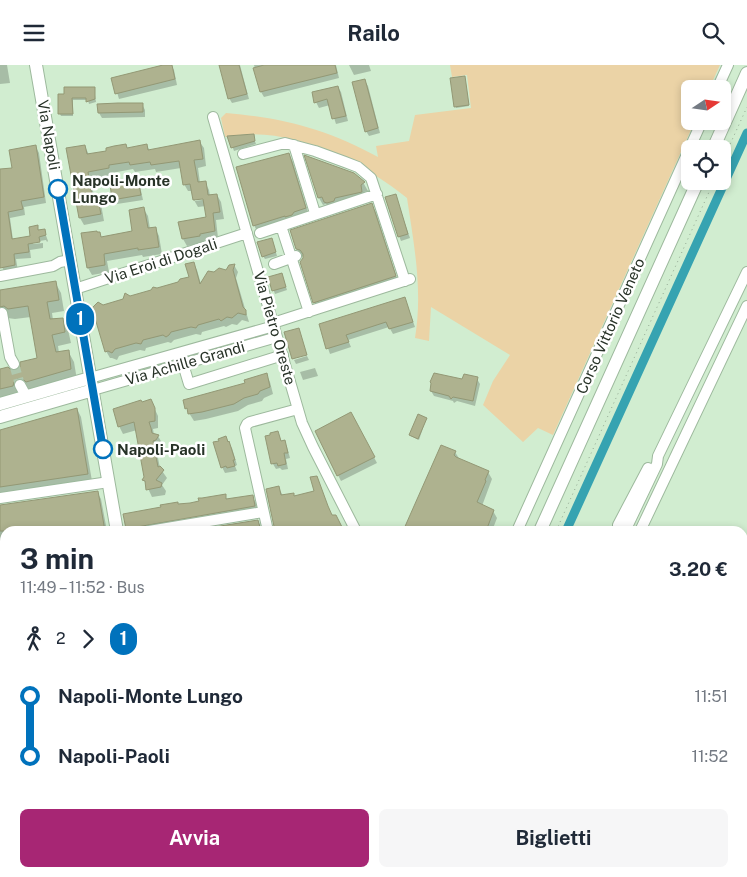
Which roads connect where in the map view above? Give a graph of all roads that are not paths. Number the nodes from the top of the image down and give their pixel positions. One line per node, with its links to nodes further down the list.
1 (36, 65): 17 (main road, Via Napoli)
2 (728, 65): 4 (street)
3 (747, 73): 7 (main road)
4 (721, 80)
5 (213, 117): 14 (street, Via Pietro Oreste)
6 (698, 130): 42 (street, Corso Vittorio Veneto)
7 (717, 140)
8 (294, 145): 9 (street); 11 (street); 12 (street)
9 (243, 154)
10 (694, 190): 43 (main road, Corso Vittorio Veneto)
11 (377, 194): 12 (street); 23 (street, Via Achille Grandi)
12 (316, 213): 13 (street)
13 (281, 225): 15 (street); 16 (street)
14 (247, 233): 18 (street, Via Pietro Oreste); 21 (street, Via Eroi di Dogali)
15 (260, 233)
16 (294, 257): 18 (street); 23 (street)
17 (70, 260): 20 (street); 21 (main road, Via Napoli)
18 (257, 269): 25 (street, Via Pietro Oreste)
19 (747, 272): 44 (street)
20 (0, 276)
21 (75, 289): 30 (main road, Via Napoli)
22 (747, 306): 45 (street)
23 (309, 312): 25 (street, Via Achille Grandi)
24 (2, 313): 28 (street)
25 (274, 324): 26 (street, Via Pietro Oreste); 30 (street, Via Achille Grandi)
26 (277, 337): 27 (street, Via Pietro Oreste); 29 (street, Via Achille Grandi)
27 (283, 355): 29 (street); 33 (street, Via Pietro Oreste)
28 (14, 364)
29 (183, 364): 30 (street, Via Achille Grandi)
30 (91, 384): 31 (main road); 35 (main road, Via Napoli)
31 (61, 393): 32 (main road); 34 (main road)
32 (0, 404)
33 (298, 409): 37 (street); 41 (street, Via Pietro Oreste)
34 (0, 417)
35 (109, 482): 36 (street); 38 (main road, Via Napoli)
36 (0, 498)
37 (263, 512): 39 (street); 40 (street)
38 (116, 526)
39 (179, 526)
40 (267, 526)
41 (353, 526)
42 (519, 526)
43 (542, 526)
44 (623, 526)
45 (642, 526)

